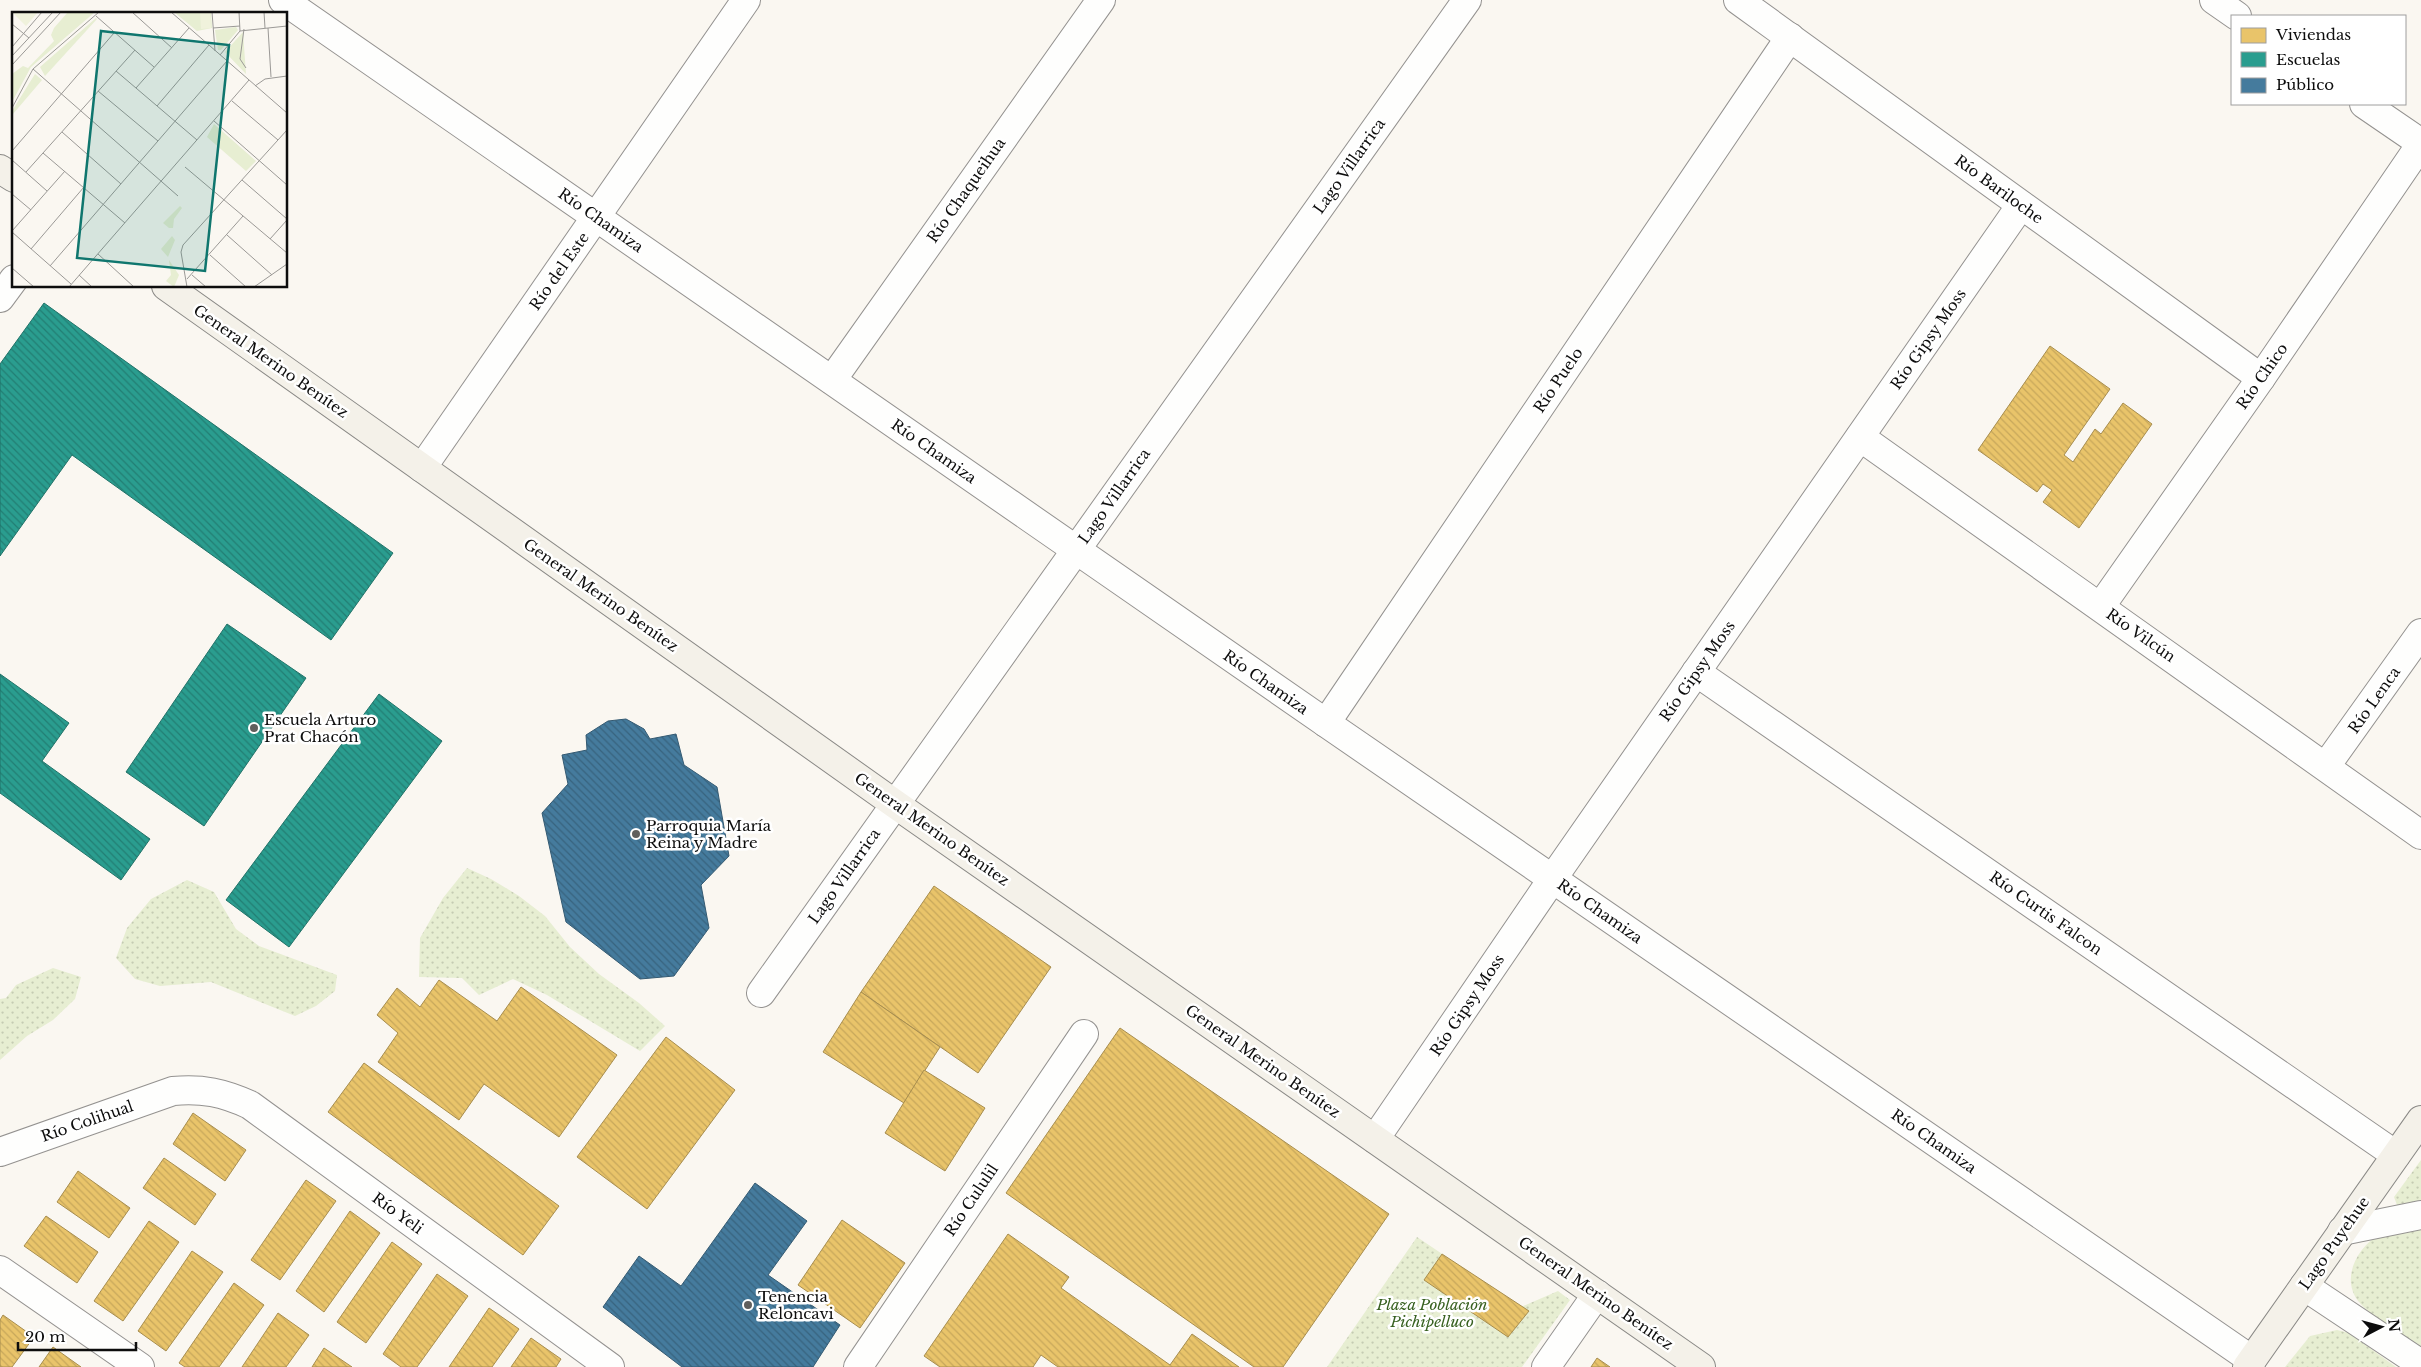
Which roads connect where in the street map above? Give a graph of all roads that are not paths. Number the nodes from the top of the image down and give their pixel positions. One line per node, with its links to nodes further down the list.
1 (283, 0): 14 (street, Río Chamiza)
2 (746, 0): 14 (street, Río del Este)
3 (1100, 0): 19 (street, Río Chaqueihua)
4 (1467, 0): 22 (street, Lago Villarrica)
5 (1738, 0): 8 (street, Río Bariloche)
6 (2214, 0): 7 (street)
7 (2236, 15)
8 (1790, 38): 13 (street, Río Bariloche); 26 (street, Río Puelo)
9 (2365, 105): 10 (street)
10 (2421, 144): 18 (street, Río Chico)
11 (0, 168): 12 (street)
12 (12, 177)
13 (2021, 205): 18 (street, Río Bariloche); 20 (street, Río Gipsy Moss)
14 (596, 216): 19 (street, Río Chamiza); 21 (street, Río del Este)
15 (12, 281): 17 (street)
16 (169, 288): 21 (street, General Merino Benítez)
17 (0, 298)
18 (2261, 378): 23 (street, Río Chico)
19 (832, 380): 22 (street, Río Chamiza)
20 (1860, 436): 23 (street, Río Vilcún); 25 (street, Río Gipsy Moss)
21 (422, 468): 28 (street, General Merino Benítez)
22 (1076, 549): 26 (street, Río Chamiza); 28 (street, Lago Villarrica)
23 (2100, 606): 27 (street, Río Vilcún)
24 (2421, 633): 27 (street, Río Lenca)
25 (1696, 672): 30 (street, Río Gipsy Moss); 37 (street, Río Curtis Falcon)
26 (1326, 723): 30 (street, Río Chamiza)
27 (2326, 766): 29 (street, Río Vilcún)
28 (895, 804): 31 (street, Lago Villarrica); 35 (street, General Merino Benítez)
29 (2421, 835)
30 (1553, 878): 35 (street, Río Gipsy Moss); 43 (street, Río Chamiza)
31 (761, 993)
32 (1084, 1034): 47 (street, Río Cululil)
33 (174, 1091): 36 (street, Río Colihual); 46 (street, Río Yeli)
34 (2421, 1120): 37 (street, Lago Puyehue)
35 (1375, 1139): 42 (street, General Merino Benítez)
36 (0, 1152)
37 (2396, 1155): 39 (street, Lago Puyehue)
38 (2421, 1215): 39 (street)
39 (2342, 1231): 41 (street, Lago Puyehue)
40 (0, 1270): 45 (street)
41 (2304, 1286): 43 (street, Lago Puyehue); 44 (street)
42 (1597, 1294): 48 (street); 49 (street, General Merino Benítez)
43 (2249, 1364)
44 (2421, 1364)
45 (140, 1367)
46 (610, 1367)
47 (858, 1367)
48 (1546, 1367)
49 (1701, 1367)

